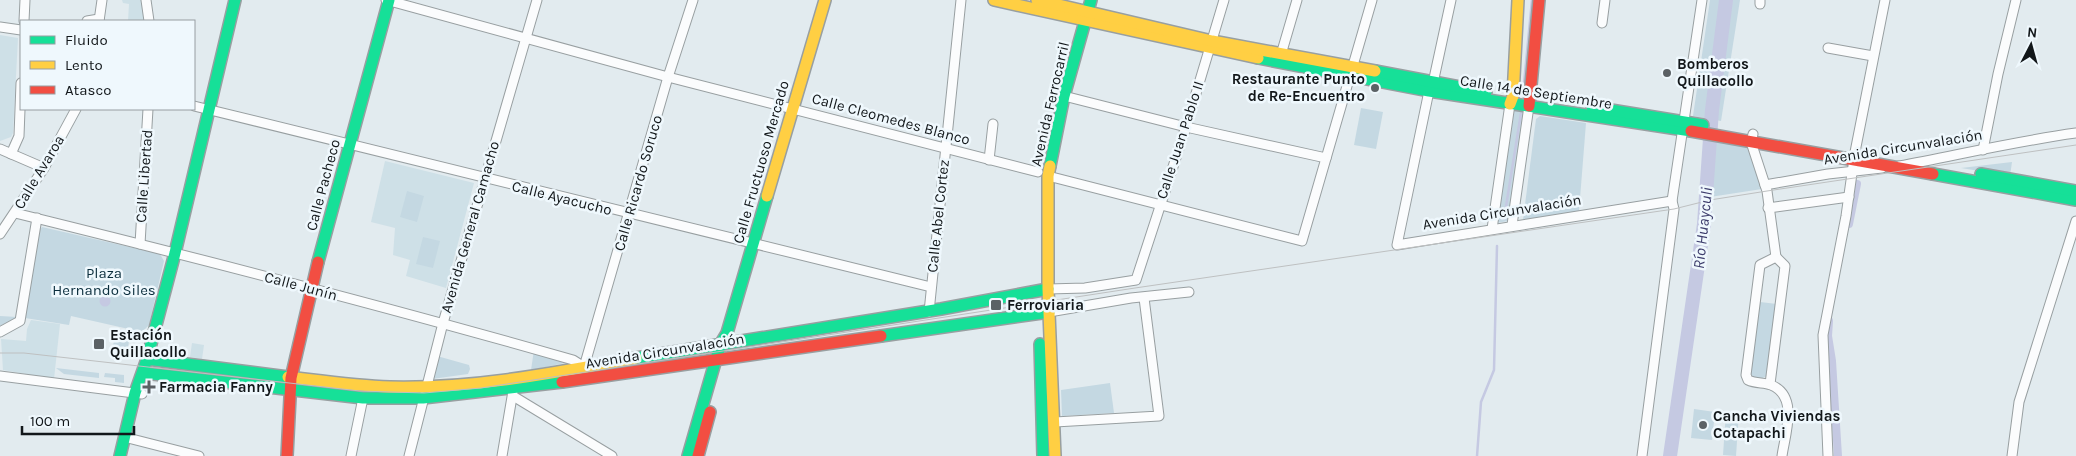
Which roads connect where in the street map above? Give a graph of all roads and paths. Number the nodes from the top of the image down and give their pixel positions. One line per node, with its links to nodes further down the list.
1 (25, 0): 24 (street)
2 (102, 0): 25 (street)
3 (146, 0): 26 (street)
4 (235, 0): 46 (main road)
5 (388, 0): 30 (street, Calle Cleomedes Blanco); 52 (main road, Calle Pacheco)
6 (537, 0): 30 (street, Avenida General Camacho)
7 (693, 0): 36 (street, Calle Ricardo Soruco)
8 (825, 0): 43 (main road, Calle Fructuoso Mercado)
9 (961, 0): 54 (street, Calle Abel Cortez)
10 (994, 0): 23 (main road, Calle 14 de Septiembre)
11 (1037, 0): 23 (main road, Calle 14 de Septiembre)
12 (1092, 0): 23 (main road, Avenida Ferrocarril)
13 (1224, 0): 31 (street, Calle Juan Pablo II)
14 (1297, 0): 34 (street)
15 (1372, 0): 35 (street)
16 (1451, 0): 37 (street)
17 (1518, 0): 39 (main road)
18 (1539, 0): 41 (main road)
19 (1605, 0): 27 (street)
20 (1702, 0): 48 (street)
21 (1885, 0): 33 (street)
22 (2016, 0): 55 (street)
23 (1081, 12): 31 (main road, Calle 14 de Septiembre); 38 (main road, Avenida Ferrocarril); 63 (main road, Avenida Ferrocarril)
24 (24, 20)
25 (99, 20)
26 (149, 20)
27 (1602, 23)
28 (0, 27): 29 (street)
29 (20, 30)
30 (525, 38): 36 (street, Calle Cleomedes Blanco); 64 (street, Avenida General Camacho)
31 (1210, 45): 34 (main road, Calle 14 de Septiembre); 49 (street, Calle Juan Pablo II)
32 (1828, 48): 33 (street)
33 (1873, 56): 59 (street)
34 (1280, 58): 35 (main road, Calle 14 de Septiembre)
35 (1351, 71): 37 (main road, Calle 14 de Septiembre); 57 (street)
36 (668, 77): 43 (street, Calle Cleomedes Blanco); 73 (street, Calle Ricardo Soruco)
37 (1431, 87): 39 (main road, Calle 14 de Septiembre); 77 (street, Avenida Circunvalación)
38 (1064, 96): 49 (street); 63 (main road, Avenida Ferrocarril)
39 (1512, 100): 41 (main road, Calle 14 de Septiembre); 77 (street)
40 (20, 101): 56 (street)
41 (1529, 102): 48 (main road, Calle 14 de Septiembre); 76 (street)
42 (195, 106): 46 (street, Calle Ayacucho)
43 (792, 108): 54 (street, Calle Cleomedes Blanco); 80 (main road, Calle Fructuoso Mercado)
44 (75, 110): 62 (street, Calle Avaroa)
45 (148, 110): 79 (street, Calle Libertad)
46 (210, 110): 52 (street, Calle Ayacucho); 81 (main road)
47 (993, 124): 58 (street)
48 (1684, 126): 51 (main road, Calle 14 de Septiembre); 69 (street)
49 (1186, 127): 57 (street); 70 (street, Calle Juan Pablo II)
50 (2076, 133): 55 (street, Avenida Circunvalación)
51 (1752, 138): 59 (main road, Calle 14 de Septiembre); 65 (street)
52 (350, 145): 64 (street, Calle Ayacucho); 85 (main road, Calle Pacheco)
53 (0, 149): 56 (street)
54 (946, 149): 58 (street, Calle Cleomedes Blanco); 84 (street, Calle Abel Cortez)
55 (1983, 150): 60 (street, Avenida Circunvalación)
56 (11, 154): 62 (street)
57 (1326, 158): 70 (street, Calle Cleomedes Blanco)
58 (989, 160): 63 (street, Calle Cleomedes Blanco)
59 (1854, 161): 60 (main road, Calle 14 de Septiembre); 61 (main road, Calle 14 de Septiembre); 65 (street, Avenida Circunvalación); 67 (street)
60 (1916, 163): 61 (street, Avenida Circunvalación); 66 (main road, Calle 14 de Septiembre)
61 (1894, 167): 68 (main road, Calle 14 de Septiembre)
62 (44, 168): 72 (street, Calle Avaroa)
63 (1043, 174): 70 (street, Calle Cleomedes Blanco); 86 (main road, Avenida Ferrocarril)
64 (484, 178): 73 (street, Calle Ayacucho); 91 (street, Avenida General Camacho)
65 (1765, 185): 71 (street)
66 (2076, 191)
67 (1849, 196): 71 (street); 121 (street)
68 (2076, 200)
69 (1672, 201): 76 (street, Avenida Circunvalación); 119 (street)
70 (1159, 204): 83 (street, Calle Juan Pablo II)
71 (1768, 208): 82 (street)
72 (15, 213): 74 (street, Calle Junín); 78 (street, Calle Avaroa)
73 (629, 214): 80 (street, Calle Ayacucho); 95 (street, Calle Ricardo Soruco)
74 (37, 218): 79 (street, Calle Junín); 92 (street)
75 (2076, 221): 122 (street)
76 (1512, 225): 77 (street, Avenida Circunvalación)
77 (1492, 229)
78 (0, 234)
79 (140, 244): 81 (street, Calle Junín)
80 (753, 244): 84 (street, Calle Ayacucho); 93 (main road, Calle Fructuoso Mercado)
81 (175, 252): 85 (street, Calle Junín); 94 (main road)
82 (1776, 257): 99 (street); 99 (street)
83 (1136, 280): 86 (street, Avenida Circunvalación)
84 (931, 287): 89 (street, Calle Abel Cortez)
85 (311, 289): 91 (street, Calle Junín); 98 (main road, Calle Pacheco)
86 (1043, 289): 89 (main road, Avenida Circunvalación); 90 (main road, Avenida Ferrocarril)
87 (1188, 292): 88 (street, Avenida Circunvalación)
88 (1144, 298): 90 (street, Avenida Circunvalación); 105 (street)
89 (929, 312): 93 (main road, Avenida Circunvalación)
90 (1044, 312): 93 (main road, Avenida Circunvalación); 105 (main road, Avenida Ferrocarril); 117 (main road, Avenida Ferrocarril)
91 (443, 323): 95 (street, Calle Junín); 101 (street, Avenida General Camacho)
92 (0, 332)
93 (724, 348): 95 (main road, Avenida Circunvalación); 102 (main road, Avenida Circunvalación); 115 (main road, Calle Fructuoso Mercado); 116 (main road, Calle Fructuoso Mercado)
94 (147, 359): 96 (main road); 98 (main road, Avenida Circunvalación)
95 (584, 367): 101 (main road, Avenida Circunvalación)
96 (144, 373): 100 (main road, Avenida Circunvalación); 103 (main road)
97 (0, 376): 103 (street)
98 (291, 378): 100 (main road, Calle Pacheco); 101 (main road, Avenida Circunvalación)
99 (1770, 384): 120 (street)
100 (290, 391): 104 (main road, Avenida Circunvalación); 110 (main road, Calle Pacheco)
101 (424, 393): 102 (main road, Avenida Circunvalación); 104 (main road, Avenida Circunvalación); 112 (street, Avenida General Camacho)
102 (513, 393): 113 (street); 114 (street)
103 (139, 394): 106 (main road)
104 (363, 398): 111 (street)
105 (1055, 422): 118 (main road, Avenida Ferrocarril)
106 (128, 438): 107 (main road); 108 (main road); 109 (street)
107 (120, 456)
108 (128, 456)
109 (199, 456)
110 (287, 456)
111 (351, 456)
112 (409, 456)
113 (502, 456)
114 (612, 456)
115 (688, 456)
116 (698, 456)
117 (1043, 456)
118 (1055, 456)
119 (1642, 456)
120 (1782, 456)
121 (1828, 456)
122 (2012, 456)

